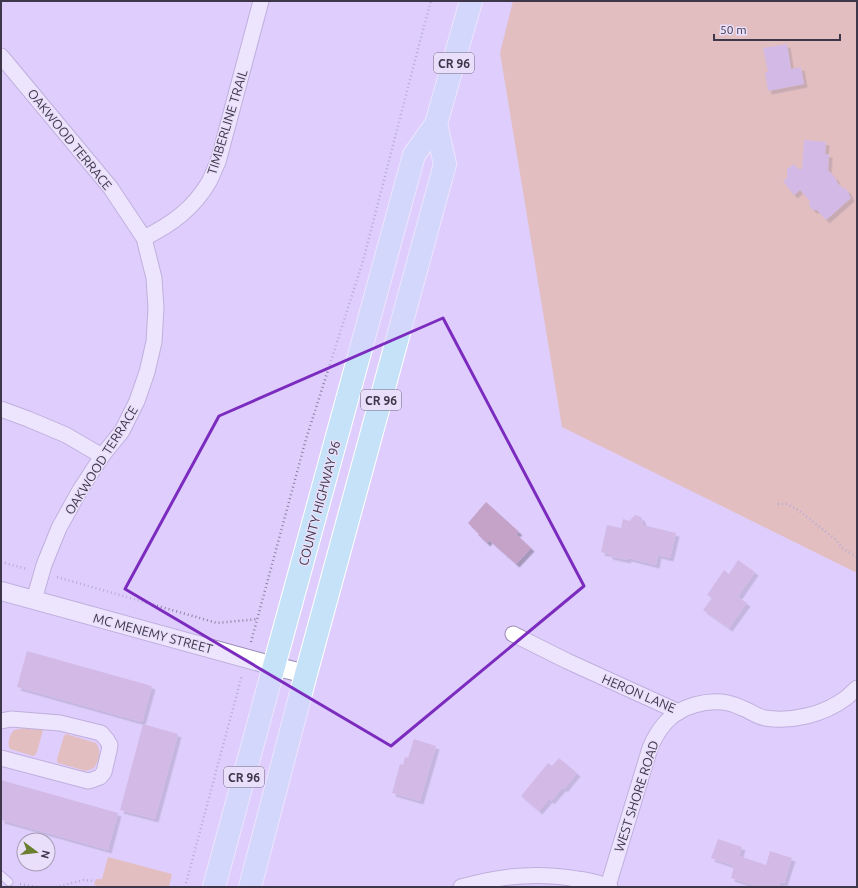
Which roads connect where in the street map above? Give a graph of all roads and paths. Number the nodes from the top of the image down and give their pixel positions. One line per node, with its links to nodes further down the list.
1 (261, 1): 6 (street, TIMBERLINE TRAIL)
2 (431, 1): 15 (path)
3 (471, 1): 5 (main road, COUNTY HIGHWAY 96 / CR 96)
4 (1, 56): 6 (street, OAKWOOD TERRACE)
5 (436, 124): 18 (main road, COUNTY HIGHWAY 96 / CR 96); 19 (main road, COUNTY HIGHWAY 96 / CR 96)
6 (144, 238): 8 (street, OAKWOOD TERRACE)
7 (1, 410): 8 (street)
8 (102, 456): 12 (street, OAKWOOD TERRACE)
9 (778, 504): 10 (path)
10 (857, 557)
11 (1, 562): 12 (path)
12 (42, 573): 14 (street, OAKWOOD TERRACE); 15 (path)
13 (1, 591): 14 (street, MC MENEMY STREET)
14 (34, 600): 17 (street, MC MENEMY STREET)
15 (258, 619): 17 (path)
16 (513, 634): 21 (street, HERON LANE)
17 (247, 659): 18 (street, MC MENEMY STREET); 28 (path)
18 (274, 666): 19 (street, MC MENEMY STREET); 29 (main road, COUNTY HIGHWAY 96 / CR 96)
19 (306, 674): 30 (main road, COUNTY HIGHWAY 96 / CR 96)
20 (857, 688): 21 (street, HERON LANE)
21 (679, 712): 27 (street, WEST SHORE ROAD)
22 (1, 721): 23 (street)
23 (1, 758)
24 (1, 875): 26 (lane)
25 (95, 881): 26 (path)
26 (9, 882)
27 (609, 886): 31 (street)
28 (185, 887)
29 (214, 887)
30 (250, 887)
31 (460, 887)

